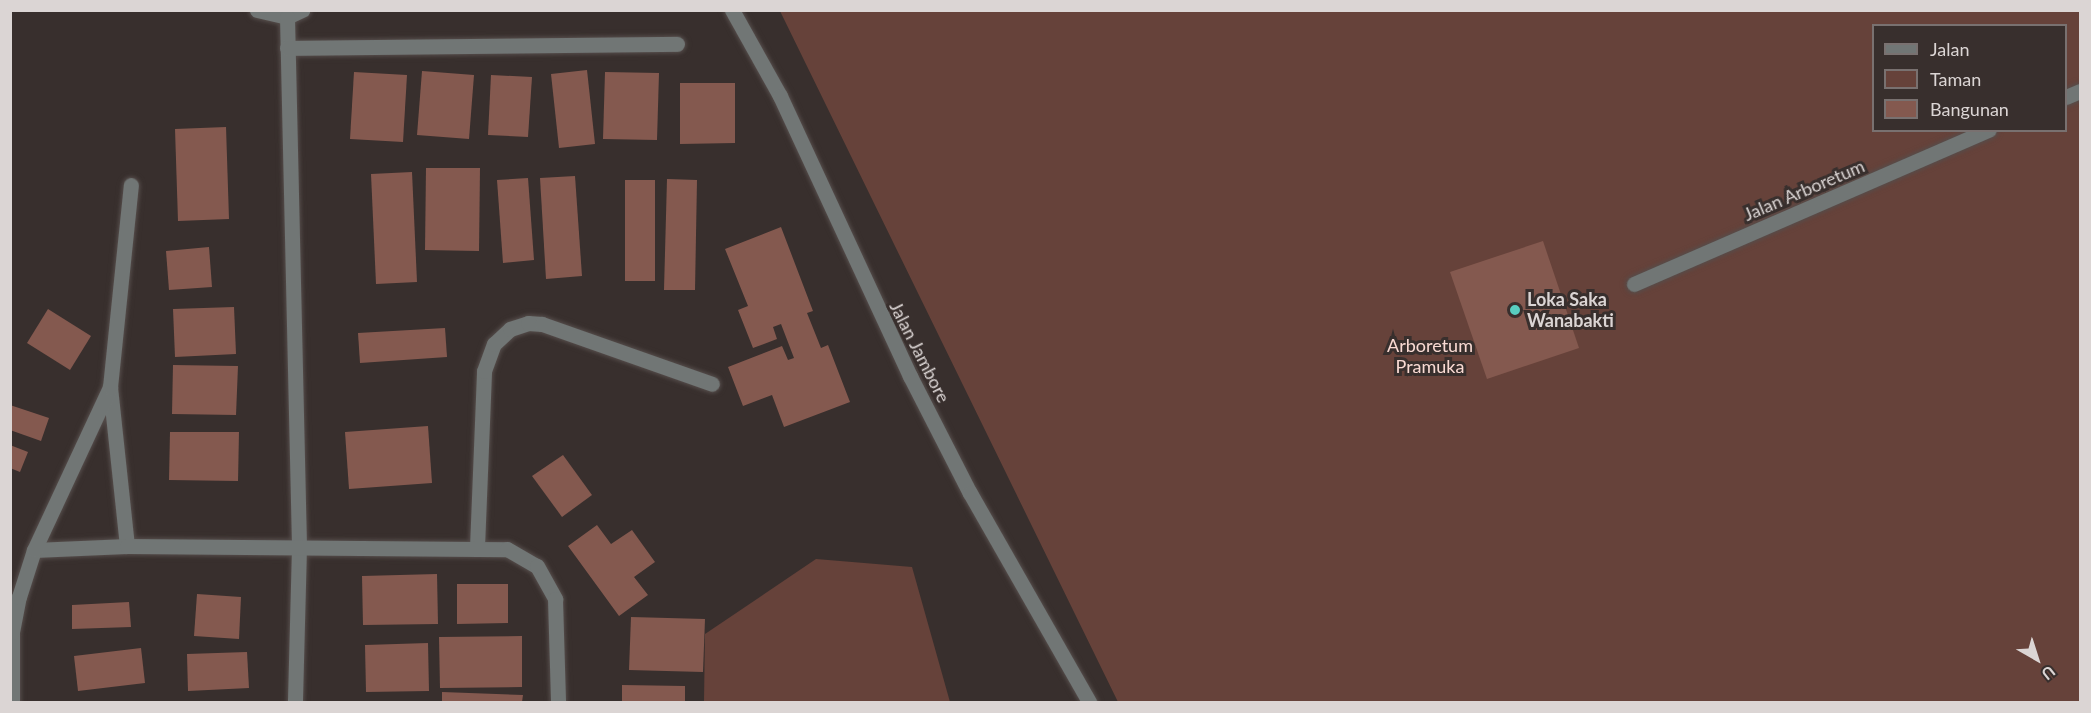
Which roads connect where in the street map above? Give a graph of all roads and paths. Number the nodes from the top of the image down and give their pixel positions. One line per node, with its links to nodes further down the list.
1 (257, 10): 3 (street)
2 (732, 10): 18 (street, Jalan Jambore)
3 (294, 14): 5 (street)
4 (677, 44): 5 (street)
5 (287, 48): 12 (street)
6 (1984, 132): 8 (street, Jalan Arboretum)
7 (131, 185): 10 (street)
8 (1634, 284)
9 (712, 384): 13 (street)
10 (110, 387): 11 (street); 14 (street)
11 (127, 546): 12 (street); 14 (street)
12 (299, 547): 13 (street); 16 (street)
13 (477, 547): 17 (street)
14 (34, 550): 15 (street)
15 (12, 702)
16 (295, 702)
17 (558, 702)
18 (1089, 702)

